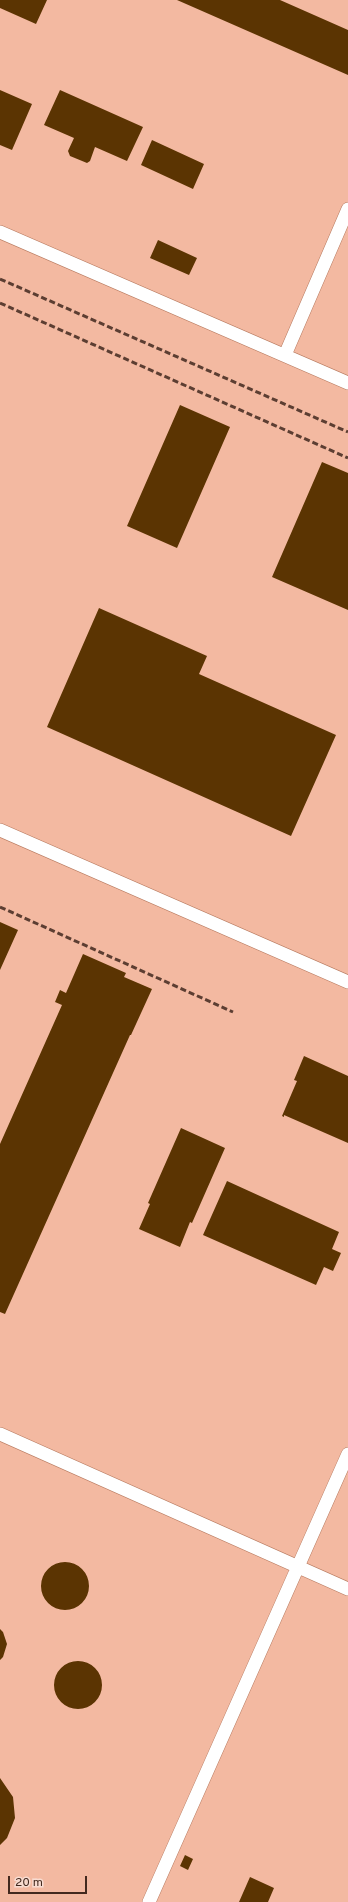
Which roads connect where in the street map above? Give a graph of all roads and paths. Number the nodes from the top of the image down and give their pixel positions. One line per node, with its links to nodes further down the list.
1 (348, 209): 3 (lane)
2 (0, 232): 3 (lane)
3 (285, 355): 4 (lane)
4 (348, 383)
5 (0, 830): 6 (lane)
6 (348, 982)
7 (0, 1434): 9 (lane)
8 (348, 1454): 9 (lane)
9 (298, 1566): 10 (lane); 11 (lane)
10 (348, 1589)
11 (149, 1902)

